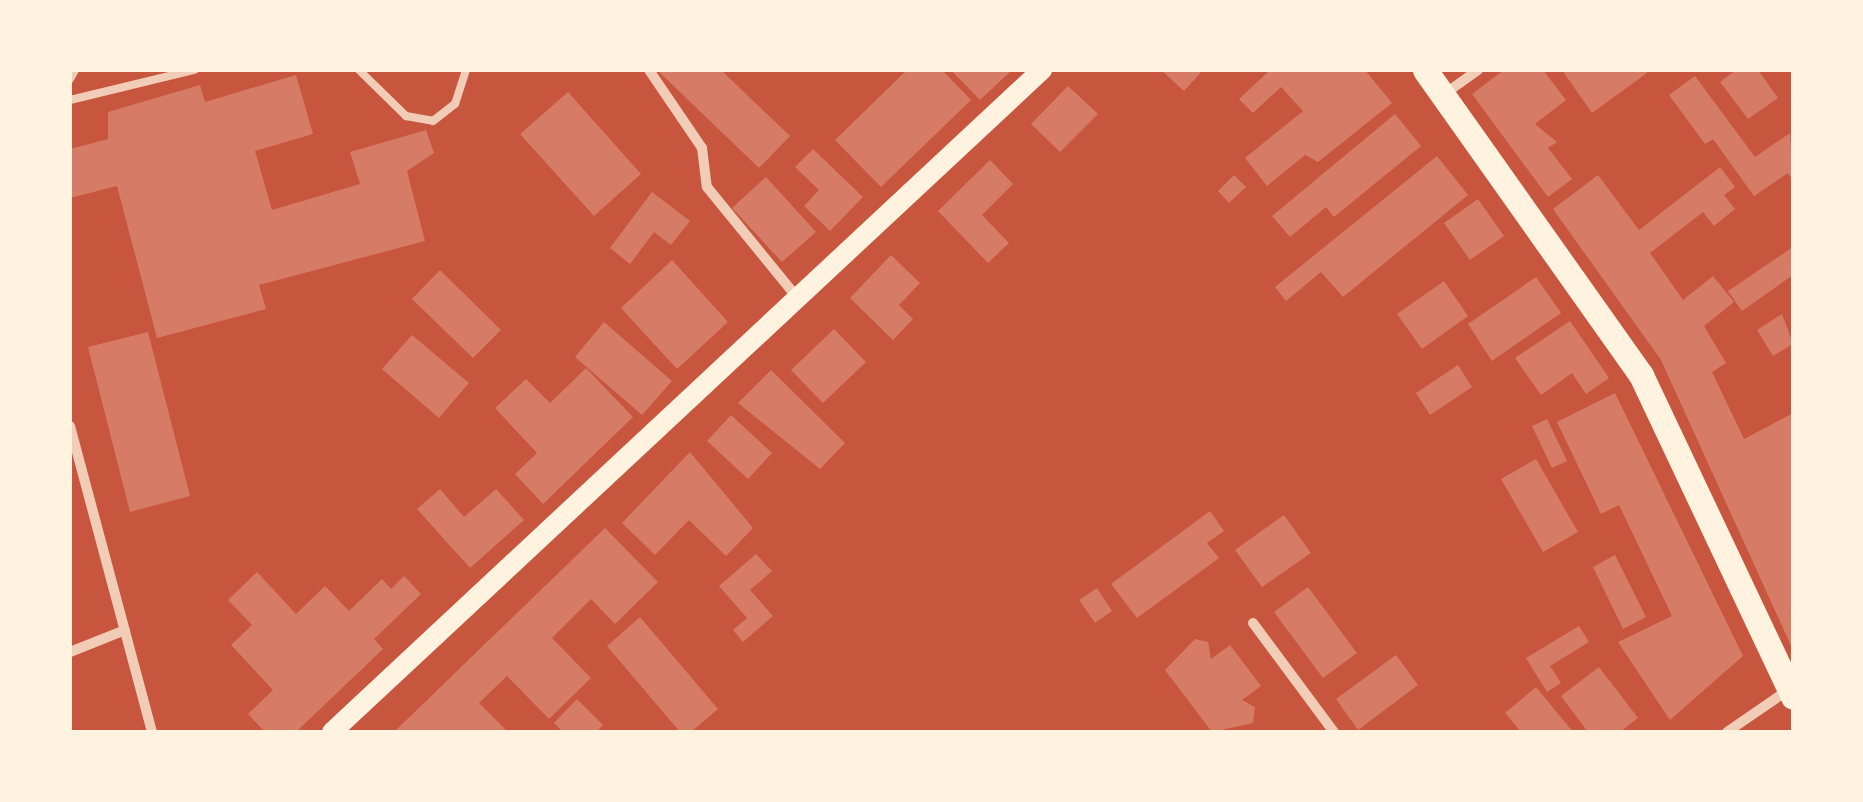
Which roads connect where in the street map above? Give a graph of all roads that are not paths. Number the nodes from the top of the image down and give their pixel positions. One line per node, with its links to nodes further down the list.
1 (75, 70): 9 (lane)
2 (194, 70): 11 (lane)
3 (359, 70): 4 (lane)
4 (466, 70)
5 (649, 70): 12 (street)
6 (1042, 70): 12 (main road)
7 (1425, 70): 10 (main road)
8 (1478, 70): 10 (street)
9 (70, 79)
10 (1443, 96): 17 (main road)
11 (70, 100)
12 (794, 296): 19 (main road)
13 (70, 426): 15 (street)
14 (1252, 622): 20 (street)
15 (125, 630): 16 (street); 18 (street)
16 (70, 652)
17 (1792, 691): 21 (street)
18 (152, 732)
19 (332, 732)
20 (1334, 732)
21 (1727, 732)

